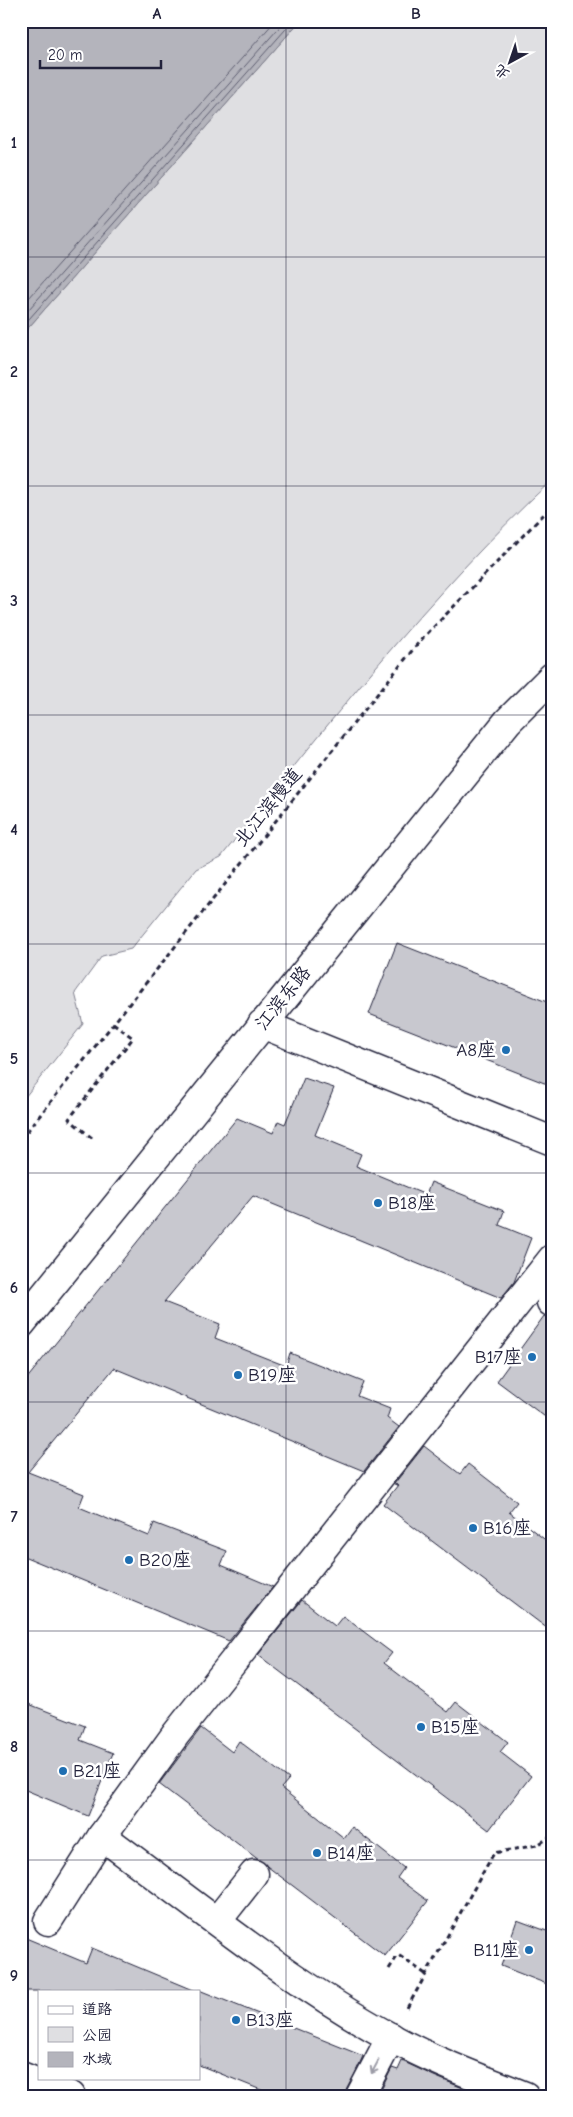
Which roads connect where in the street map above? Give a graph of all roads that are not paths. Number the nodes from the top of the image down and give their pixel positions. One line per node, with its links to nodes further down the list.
1 (552, 677): 2 (street, 江滨东路)
2 (262, 1024): 3 (street); 5 (street, 江滨东路)
3 (552, 1141)
4 (552, 1259): 6 (street)
5 (21, 1324)
6 (102, 1836): 8 (street); 9 (street)
7 (254, 1874): 9 (street)
8 (48, 1921)
9 (218, 1921): 10 (street)
10 (391, 2038): 13 (street, one-way to 13); 14 (street)
11 (21, 2076): 12 (street)
12 (71, 2096)
13 (360, 2096)
14 (526, 2096)

